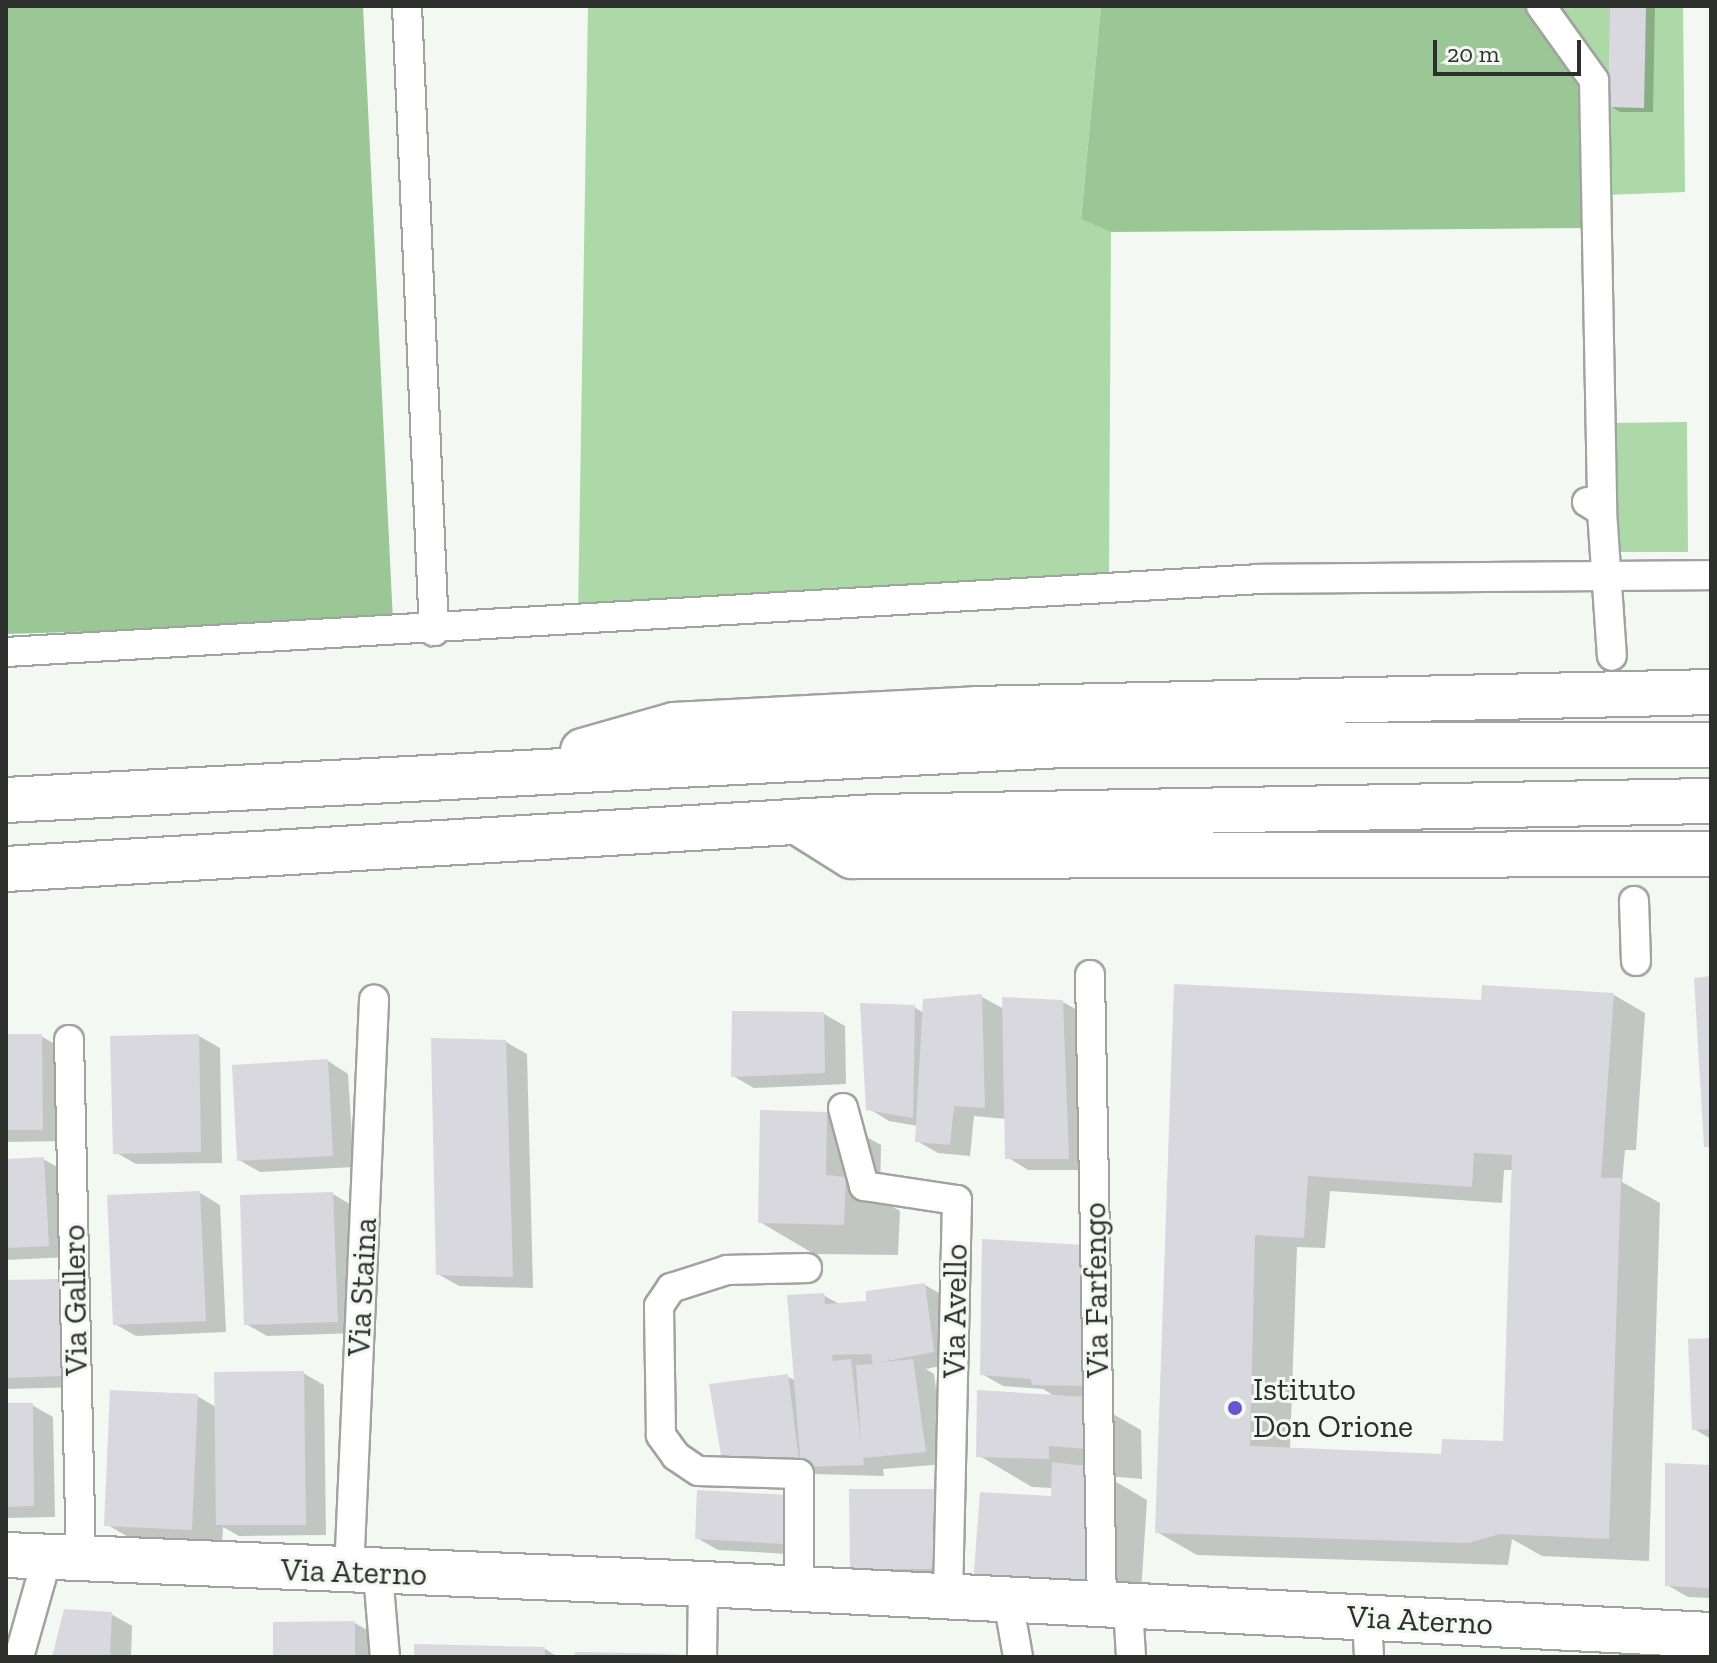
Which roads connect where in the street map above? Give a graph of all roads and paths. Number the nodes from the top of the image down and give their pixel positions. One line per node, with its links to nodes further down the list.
1 (407, 6): 5 (lane)
2 (1541, 6): 3 (lane)
3 (1605, 575): 4 (lane); 5 (lane); 7 (lane)
4 (1711, 575)
5 (434, 631): 6 (lane)
6 (6, 652)
7 (1612, 656)
8 (1711, 692): 10 (main road)
9 (1711, 745): 10 (main road)
10 (507, 772): 11 (main road)
11 (6, 800)
12 (1711, 801): 13 (main road)
13 (798, 822): 14 (main road); 15 (main road)
14 (1711, 854)
15 (6, 869)
16 (1634, 901): 17 (lane)
17 (1636, 961)
18 (1090, 975): 29 (lane, Via Farfengo)
19 (374, 1000): 24 (lane, Via Staina)
20 (69, 1040): 23 (lane, Via Gallero)
21 (843, 1108): 27 (lane, Via Avello)
22 (807, 1268): 26 (lane)
23 (45, 1558): 24 (main road, Via Aterno); 32 (lane, Via Gallero)
24 (363, 1574): 25 (main road, Via Aterno); 33 (lane, Via Staina)
25 (703, 1584): 26 (main road, Via Aterno); 34 (lane)
26 (799, 1589): 27 (main road, Via Aterno)
27 (948, 1597): 28 (main road, Via Aterno)
28 (1008, 1600): 29 (main road, Via Aterno); 35 (lane)
29 (1115, 1605): 31 (main road, Via Aterno); 36 (lane)
30 (1711, 1635): 31 (main road, Via Aterno)
31 (1368, 1638)
32 (19, 1657)
33 (385, 1657)
34 (702, 1657)
35 (1018, 1657)
36 (1131, 1657)

